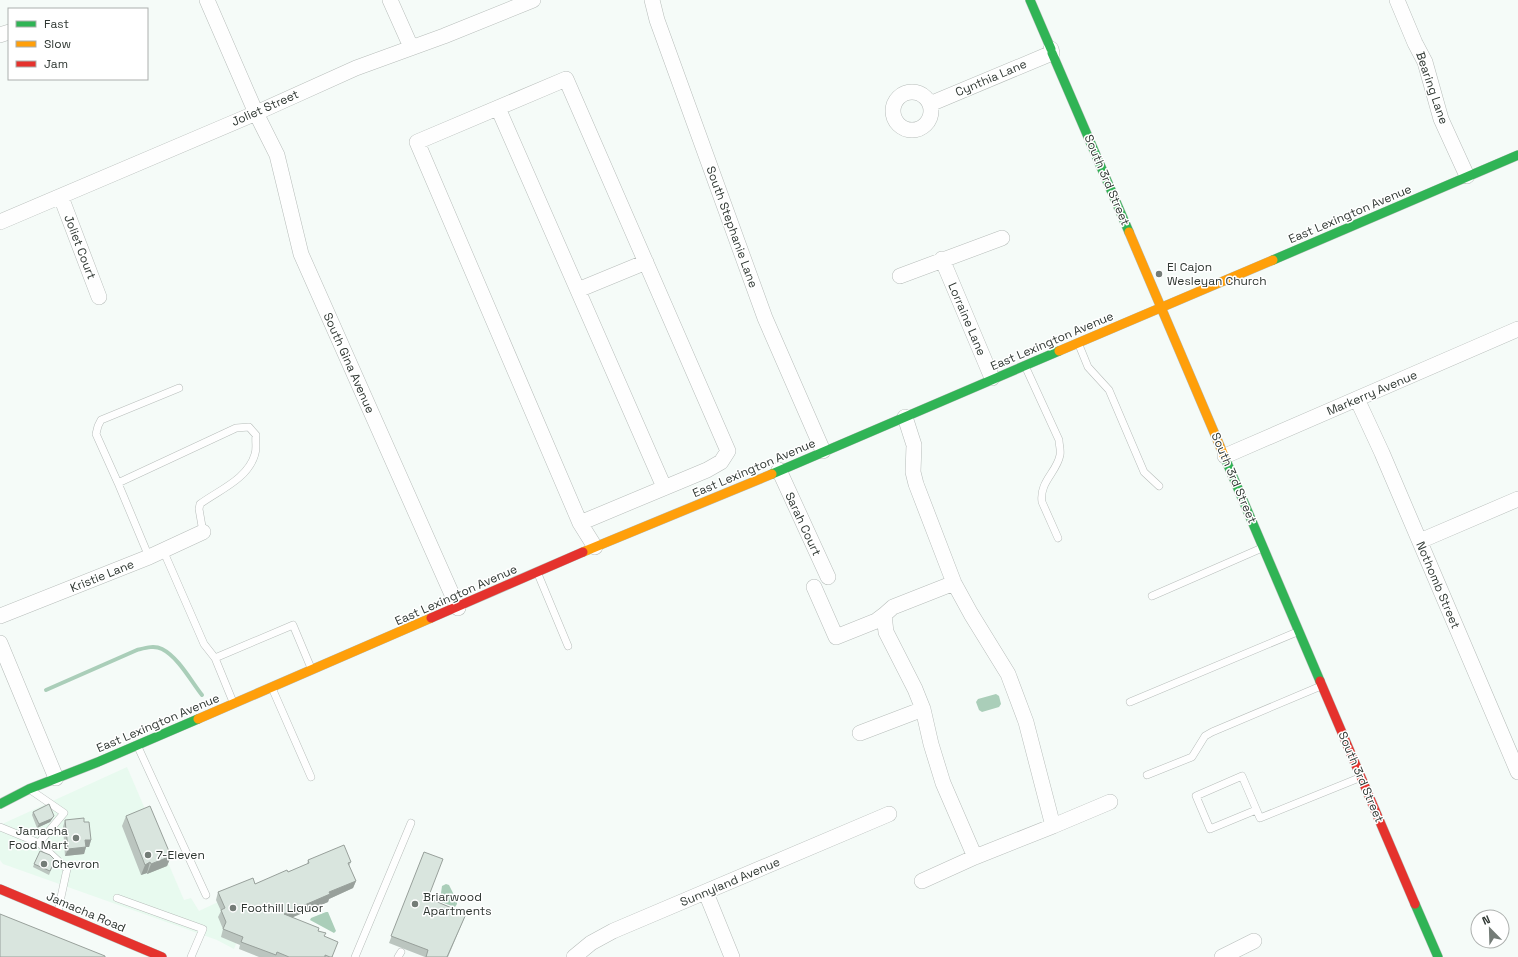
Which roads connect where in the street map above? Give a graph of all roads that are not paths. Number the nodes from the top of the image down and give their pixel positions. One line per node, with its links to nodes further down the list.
1 (207, 0): 11 (street, South Gina Avenue)
2 (390, 0): 7 (street)
3 (533, 0): 7 (street, Joliet Street)
4 (652, 0): 30 (street, South Stephanie Lane)
5 (1030, 0): 8 (street, South 3rd Street)
6 (1397, 0): 13 (street, Bearing Lane)
7 (411, 47): 11 (street, Joliet Street)
8 (1052, 51): 9 (street, Cynthia Lane); 22 (street, South 3rd Street)
9 (930, 104)
10 (498, 108): 18 (street); 20 (street); 37 (street)
11 (256, 113): 14 (street, Joliet Street); 50 (street, South Gina Avenue)
12 (1518, 155): 13 (street, East Lexington Avenue)
13 (1467, 176): 22 (street, East Lexington Avenue)
14 (61, 197): 15 (street, Joliet Street); 21 (street, Joliet Court)
15 (0, 222)
16 (1002, 238): 17 (street)
17 (942, 259): 19 (street); 26 (street, Lorraine Lane)
18 (646, 262): 20 (street); 35 (street)
19 (900, 276)
20 (578, 290): 35 (street)
21 (99, 297)
22 (1162, 307): 24 (street, East Lexington Avenue); 31 (street, South 3rd Street)
23 (1518, 329): 28 (street, Markerry Avenue)
24 (1078, 343): 25 (street, East Lexington Avenue); 34 (lane)
25 (1025, 366): 26 (street, East Lexington Avenue); 39 (lane)
26 (992, 378): 29 (street, East Lexington Avenue)
27 (178, 388): 33 (lane)
28 (1357, 399): 31 (street, Markerry Avenue); 40 (street, Nothomb Street)
29 (905, 417): 30 (street, East Lexington Avenue); 47 (street)
30 (823, 451): 32 (street, East Lexington Avenue)
31 (1225, 456): 41 (street, South 3rd Street)
32 (779, 470): 42 (street, East Lexington Avenue); 46 (street, Sarah Court)
33 (118, 483): 38 (lane); 44 (lane)
34 (1159, 486)
35 (664, 487): 37 (street)
36 (1518, 499): 40 (street)
37 (580, 523): 42 (street)
38 (203, 532): 43 (street, Kristie Lane)
39 (1058, 538)
40 (1420, 541): 65 (street, Nothomb Street)
41 (1264, 547): 49 (lane); 53 (street, South 3rd Street)
42 (595, 548): 45 (street, East Lexington Avenue)
43 (163, 550): 44 (street, Kristie Lane); 56 (lane)
44 (149, 557): 52 (street, Kristie Lane)
45 (537, 572): 50 (street, East Lexington Avenue); 55 (lane)
46 (828, 578)
47 (954, 583): 51 (street); 77 (street)
48 (814, 587): 51 (street)
49 (1152, 596)
50 (458, 608): 57 (street, East Lexington Avenue)
51 (884, 615): 62 (street)
52 (0, 616)
53 (1299, 631): 58 (street, South 3rd Street); 60 (lane)
54 (0, 643): 69 (street)
55 (568, 646)
56 (216, 658): 57 (lane); 61 (lane)
57 (312, 670): 59 (street, East Lexington Avenue)
58 (1322, 685): 66 (lane); 68 (street, South 3rd Street)
59 (272, 687): 61 (street, East Lexington Avenue); 67 (lane)
60 (1130, 702)
61 (234, 704): 64 (street, East Lexington Avenue)
62 (923, 709): 63 (street); 79 (street)
63 (860, 733)
64 (137, 745): 69 (street, East Lexington Avenue); 83 (lane)
65 (1518, 772)
66 (1147, 775)
67 (311, 777)
68 (1361, 777): 73 (lane); 93 (street, South 3rd Street)
69 (56, 778): 70 (street, East Lexington Avenue)
70 (29, 789): 72 (street, East Lexington Avenue); 78 (lane)
71 (1110, 802): 77 (street)
72 (0, 804)
73 (1256, 810): 73 (lane)
74 (889, 814): 82 (street, Sunnyland Avenue)
75 (411, 823): 89 (lane)
76 (0, 826): 78 (lane)
77 (1053, 826): 79 (street)
78 (39, 843): 85 (lane)
79 (975, 857): 80 (street)
80 (922, 881)
81 (0, 889): 85 (street, Jamacha Road)
82 (706, 893): 90 (street, Sunnyland Avenue); 91 (street)
83 (206, 895)
84 (118, 898): 88 (lane)
85 (58, 914): 87 (street, Jamacha Road)
86 (1254, 941): 92 (street)
87 (159, 956)
88 (191, 957)
89 (355, 957)
90 (574, 957)
91 (732, 957)
92 (1222, 957)
93 (1438, 957)

